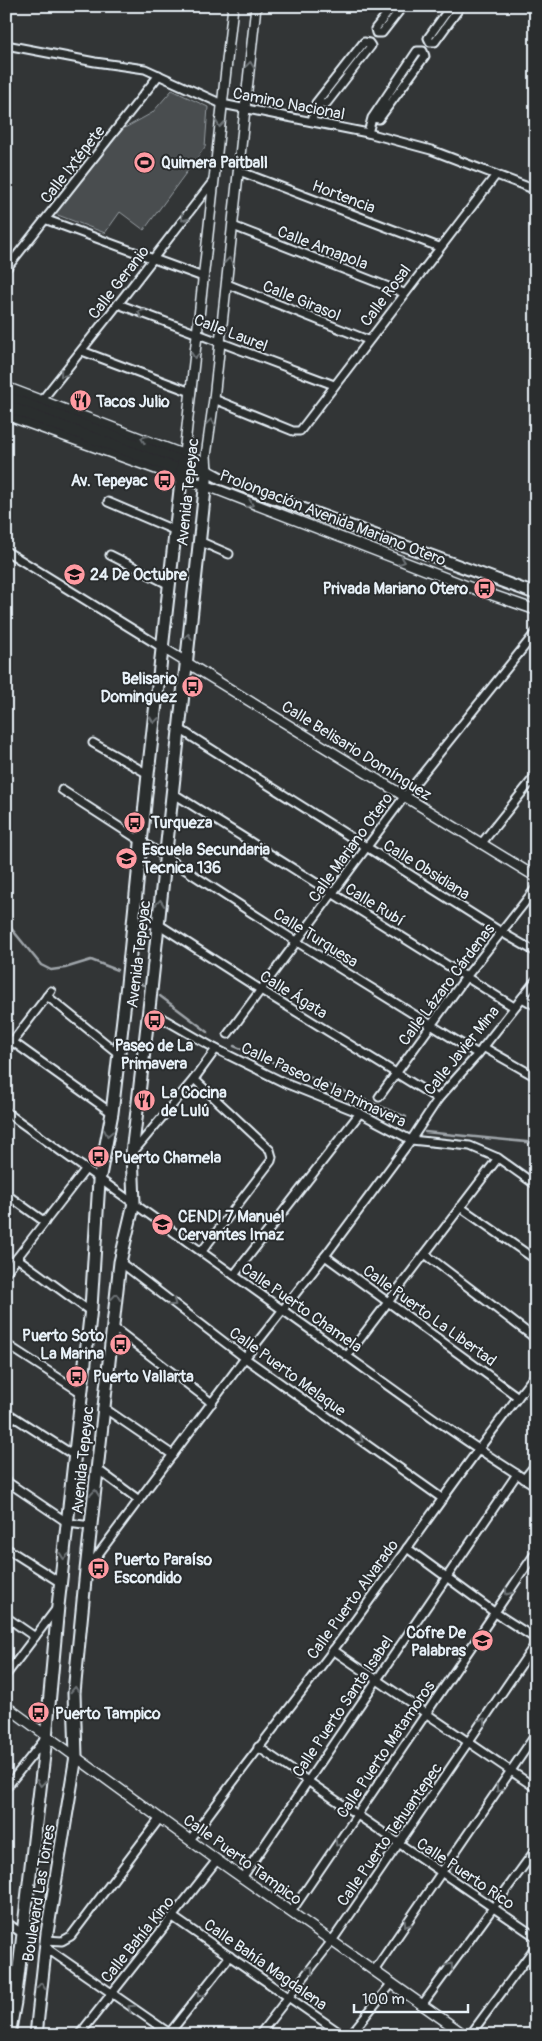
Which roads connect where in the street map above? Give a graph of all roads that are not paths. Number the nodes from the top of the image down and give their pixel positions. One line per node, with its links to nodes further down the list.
1 (233, 6): 12 (street, Avenida Tepeyac)
2 (256, 6): 13 (street, Avenida Tepeyac, one-way to 2)
3 (393, 6): 4 (street)
4 (403, 6)
5 (456, 7): 5 (street)
6 (6, 45): 8 (street, Camino Nacional)
7 (341, 71): 9 (street); 9 (street); 11 (street)
8 (159, 75): 12 (street, Camino Nacional); 20 (street, Calle Ixtépete)
9 (348, 77): 11 (street)
10 (401, 82): 15 (street)
11 (316, 103): 14 (street)
12 (222, 104): 13 (street, Camino Nacional); 18 (street, Avenida Tepeyac, one-way to 18)
13 (245, 110): 14 (street, Camino Nacional); 16 (street, Avenida Tepeyac)
14 (312, 121): 15 (street, Camino Nacional)
15 (368, 133): 17 (street, Camino Nacional)
16 (239, 171): 21 (street, Avenida Tepeyac); 22 (street, Hortencia)
17 (496, 174): 19 (street, Camino Nacional); 22 (street, Calle Rosal)
18 (214, 179): 23 (street, Calle Geranio, one-way to 23); 25 (street, Avenida Tepeyac)
19 (536, 190)
20 (47, 220): 23 (street); 24 (street, Calle Ixtépete)
21 (233, 226): 26 (street, Avenida Tepeyac, one-way to 21); 27 (street, Calle Amapola)
22 (438, 247): 27 (street, Calle Rosal)
23 (154, 258): 25 (street); 28 (street, Calle Geranio)
24 (6, 270)
25 (203, 277): 29 (street, Avenida Tepeyac)
26 (227, 284): 30 (street, Calle Girasol); 31 (street, Avenida Tepeyac)
27 (404, 293): 30 (street, Calle Rosal)
28 (118, 304): 29 (street, Calle Laurel, one-way to 28); 32 (street, Calle Geranio)
29 (197, 334): 31 (street, Calle Laurel); 35 (street, Avenida Tepeyac, one-way to 35)
30 (368, 340): 33 (street, Calle Rosal)
31 (220, 343): 33 (street, Calle Laurel); 37 (street, Avenida Tepeyac)
32 (82, 351): 35 (street); 38 (street, Calle Geranio, one-way to 38)
33 (334, 385): 37 (street, Calle Rosal)
34 (6, 387): 38 (street, Prolongación Avenida Mariano Otero)
35 (191, 392): 41 (street, Avenida Tepeyac)
36 (6, 397): 41 (main road, Prolongación Avenida Mariano Otero)
37 (214, 399): 42 (street, Avenida Tepeyac, one-way to 37)
38 (42, 400): 41 (street, Prolongación Avenida Mariano Otero, one-way to 38)
39 (6, 406): 41 (main road, Prolongación Avenida Mariano Otero)
40 (6, 415): 41 (street, Prolongación Avenida Mariano Otero)
41 (183, 467): 42 (main road, Prolongación Avenida Mariano Otero); 42 (street, Prolongación Avenida Mariano Otero); 44 (main road, Avenida Tepeyac)
42 (206, 474): 45 (main road, Avenida Tepeyac); 50 (main road, Prolongación Avenida Mariano Otero); 51 (street, Prolongación Avenida Mariano Otero, one-way to 51)
43 (108, 502): 44 (street)
44 (176, 531): 49 (main road, Avenida Tepeyac)
45 (199, 541): 47 (street); 54 (main road, Avenida Tepeyac, one-way to 45)
46 (6, 551): 53 (street)
47 (229, 554)
48 (110, 555): 49 (street)
49 (170, 585): 53 (main road, Avenida Tepeyac)
50 (536, 594)
51 (536, 610)
52 (536, 632): 61 (street, Calle Mariano Otero)
53 (163, 648): 54 (street, Calle Belisario Domínguez); 57 (main road, Avenida Tepeyac, one-way to 57)
54 (186, 662): 55 (main road, Avenida Tepeyac); 61 (street, Calle Belisario Domínguez)
55 (178, 728): 60 (main road, Avenida Tepeyac); 64 (street, Calle Obsidiana)
56 (93, 743): 57 (street)
57 (148, 774): 62 (main road, Avenida Tepeyac)
58 (536, 775): 63 (street)
59 (62, 790): 62 (street, Calle Turquesa)
60 (171, 792): 65 (main road, Avenida Tepeyac); 68 (street, Calle Rubí)
61 (404, 797): 63 (street, Calle Belisario Domínguez); 64 (street, Calle Mariano Otero)
62 (142, 842): 65 (street, Calle Turquesa); 69 (main road, Avenida Tepeyac)
63 (481, 844): 66 (street, Calle Belisario Domínguez)
64 (366, 847): 68 (street, Calle Mariano Otero); 71 (street, Calle Obsidiana)
65 (165, 857): 70 (main road, Avenida Tepeyac, one-way to 65); 72 (street, Calle Turquesa)
66 (536, 877)
67 (536, 888): 71 (street, Calle Lázaro Cárdenas)
68 (333, 894): 72 (street, Calle Mariano Otero); 74 (street, Calle Rubí)
69 (132, 923): 70 (street); 87 (main road, Avenida Tepeyac)
70 (158, 924): 76 (street, Calle Ágata); 80 (main road, Avenida Tepeyac)
71 (501, 932): 73 (street, Calle Obsidiana); 74 (street, Calle Lázaro Cárdenas)
72 (297, 942): 76 (street, Calle Mariano Otero); 81 (street, Calle Turquesa)
73 (536, 952)
74 (466, 977): 79 (street, Calle Rubí); 81 (street, Calle Lázaro Cárdenas)
75 (536, 980): 77 (street, Calle Javier Mina)
76 (261, 990): 82 (street, Calle Mariano Otero); 89 (street, Calle Ágata)
77 (522, 998): 78 (street); 79 (street, Calle Javier Mina)
78 (536, 1006)
79 (514, 1008): 84 (street, Calle Javier Mina)
80 (148, 1010): 85 (street, Calle Paseo de la Primavera); 98 (main road, Avenida Tepeyac)
81 (431, 1025): 88 (street, Calle Turquesa); 89 (street, Calle Lázaro Cárdenas)
82 (228, 1034)
83 (9, 1039): 86 (street); 87 (street); 95 (street)
84 (483, 1046): 88 (street, Calle Javier Mina); 90 (street)
85 (216, 1049): 91 (street); 96 (street, Calle Paseo de la Primavera)
86 (6, 1050)
87 (119, 1054): 95 (main road, Avenida Tepeyac)
88 (478, 1054): 93 (street, Calle Javier Mina)
89 (395, 1074): 92 (street, Calle Lázaro Cárdenas); 93 (street, Calle Ágata)
90 (536, 1077)
91 (194, 1079): 98 (street); 107 (street)
92 (379, 1097)
93 (438, 1100): 97 (street, Calle Javier Mina)
94 (6, 1112): 100 (street, Calle Puerto Chamela)
95 (112, 1113): 101 (main road, Avenida Tepeyac, one-way to 101)
96 (360, 1113): 97 (street, Calle Paseo de la Primavera); 114 (street)
97 (411, 1140): 99 (street, Calle Paseo de la Primavera); 109 (street, Calle Javier Mina)
98 (132, 1153): 104 (main road, Avenida Tepeyac)
99 (498, 1158): 102 (street, Calle Paseo de la Primavera); 105 (street)
100 (85, 1170): 101 (street, Calle Puerto Chamela); 106 (street)
101 (99, 1181): 104 (street, Calle Puerto Chamela); 117 (main road, Avenida Tepeyac)
102 (536, 1185)
103 (6, 1194): 106 (street)
104 (134, 1204): 107 (street, Calle Puerto Chamela); 112 (main road, Avenida Tepeyac)
105 (460, 1207): 108 (street); 111 (street)
106 (45, 1222): 110 (street)
107 (202, 1251): 114 (street, Calle Puerto Chamela)
108 (425, 1254): 115 (street); 119 (street)
109 (325, 1256): 115 (street, Calle Puerto La Libertad); 116 (street, Calle Javier Mina)
110 (17, 1258): 113 (street); 117 (street)
111 (536, 1260)
112 (120, 1262): 118 (main road, Avenida Tepeyac, one-way to 112); 122 (street, Calle Puerto Melaque, one-way to 122)
113 (6, 1272)
114 (234, 1276): 116 (street, Calle Puerto Chamela)
115 (388, 1303): 121 (street); 125 (street, Calle Puerto La Libertad)
116 (284, 1310): 121 (street, Calle Puerto Chamela); 122 (street, Calle Javier Mina)
117 (90, 1312): 124 (main road, Avenida Tepeyac)
118 (113, 1327): 126 (street); 127 (main road, Avenida Tepeyac)
119 (536, 1339)
120 (6, 1344): 124 (street)
121 (347, 1356): 129 (street, Calle Puerto Chamela)
122 (245, 1358): 126 (street, Calle Javier Mina); 138 (street, Calle Puerto Melaque, one-way to 138)
123 (536, 1374): 125 (street, Calle Puerto Alvarado)
124 (82, 1394): 131 (main road, Avenida Tepeyac)
125 (518, 1396): 129 (street, Calle Puerto Alvarado)
126 (212, 1403): 130 (street, Calle Javier Mina)
127 (104, 1408): 130 (street); 133 (main road, Avenida Tepeyac)
128 (6, 1412): 131 (street)
129 (478, 1449): 134 (street, Calle Puerto Chamela); 138 (street, Calle Puerto Alvarado)
130 (173, 1455): 139 (street, Calle Javier Mina)
131 (75, 1456): 140 (main road, Avenida Tepeyac)
132 (536, 1464): 135 (street)
133 (97, 1469): 139 (street); 141 (main road, Avenida Tepeyac, one-way to 133)
134 (517, 1474): 135 (street, Calle Puerto Chamela); 146 (street, Calle Puerto Santa Isabel)
135 (524, 1479): 137 (street, Calle Puerto Chamela)
136 (6, 1481): 140 (street)
137 (536, 1486)
138 (443, 1499): 143 (street, Calle Puerto Alvarado)
139 (140, 1500): 145 (street, Calle Javier Mina)
140 (68, 1523): 141 (street); 147 (main road, Avenida Tepeyac, one-way to 147)
141 (91, 1526): 145 (main road, Avenida Tepeyac)
142 (6, 1548): 147 (street)
143 (407, 1548): 146 (street); 154 (street, Calle Puerto Alvarado)
144 (536, 1552): 149 (street, Calle Puerto Matamoros, one-way to 149)
145 (86, 1570): 163 (main road, Avenida Tepeyac, one-way to 145)
146 (446, 1577): 149 (street); 156 (street, Calle Puerto Santa Isabel)
147 (61, 1584): 148 (main road, Avenida Tepeyac)
148 (58, 1606): 151 (street); 160 (main road, Avenida Tepeyac)
149 (494, 1612): 152 (street); 158 (street, Calle Puerto Matamoros)
150 (6, 1617): 151 (street)
151 (35, 1636): 155 (street)
152 (536, 1639)
153 (536, 1643): 161 (street, Calle Puerto Tehuantepec, one-way to 153)
154 (333, 1650): 156 (street); 162 (street, Calle Puerto Alvarado)
155 (6, 1674)
156 (377, 1679): 158 (street); 165 (street, Calle Puerto Santa Isabel)
157 (6, 1706): 160 (street, Calle Puerto Tampico)
158 (426, 1713): 161 (street); 168 (street, Calle Puerto Matamoros)
159 (536, 1734): 164 (street)
160 (46, 1736): 163 (street, Calle Puerto Tampico); 166 (street); 180 (main road, Boulevard Las Torres, one-way to 180)
161 (469, 1743): 164 (street); 171 (street, Calle Puerto Tehuantepec)
162 (258, 1747): 165 (street, Calle Puerto Rico); 170 (street, Calle Puerto Alvarado)
163 (76, 1756): 169 (street, Calle Puerto Tampico); 183 (main road, Boulevard Las Torres)
164 (511, 1771): 167 (street); 174 (street, one-way to 174)
165 (309, 1780): 168 (street, Calle Puerto Rico); 175 (street, Calle Puerto Santa Isabel)
166 (6, 1787)
167 (536, 1788)
168 (357, 1814): 171 (street, Calle Puerto Rico); 177 (street, Calle Puerto Matamoros, one-way to 177)
169 (160, 1818): 170 (street, Calle Puerto Tampico); 183 (street)
170 (190, 1840): 173 (street, Calle Puerto Tampico)
171 (400, 1844): 174 (street, Calle Puerto Rico); 182 (street, Calle Puerto Tehuantepec)
172 (536, 1849): 176 (street)
173 (217, 1860): 175 (street, Calle Puerto Tampico); 178 (street, Calle Bahía Kino)
174 (442, 1873): 176 (street, Calle Puerto Rico); 186 (street, one-way to 186)
175 (242, 1878): 177 (street, Calle Puerto Tampico)
176 (493, 1908): 181 (street, Calle Puerto Rico); 191 (street, one-way to 176)
177 (291, 1912): 182 (street, Calle Puerto Tampico)
178 (173, 1916): 185 (street, Calle Bahía Magdalena); 188 (street, Calle Bahía Kino)
179 (6, 1922): 180 (street)
180 (23, 1934): 190 (main road, Boulevard Las Torres)
181 (536, 1937)
182 (332, 1941): 186 (street, Calle Puerto Tampico); 189 (street, Calle Puerto Tehuantepec, one-way to 182)
183 (45, 1944): 188 (street); 195 (main road, Boulevard Las Torres, one-way to 183)
184 (536, 1946): 201 (street)
185 (230, 1956): 189 (street, Calle Bahía Magdalena); 193 (street, one-way to 193)
186 (374, 1971): 187 (street, Calle Puerto Tampico)
187 (392, 1983): 191 (street, Calle Puerto Tampico); 199 (street)
188 (111, 1994): 193 (street, one-way to 188); 196 (street, Calle Bahía Kino)
189 (288, 1997): 197 (street, Calle Puerto Tehuantepec); 198 (street, Calle Bahía Magdalena)
190 (15, 2002): 192 (street); 194 (main road, Boulevard Las Torres)
191 (422, 2005): 200 (street, Calle Puerto Tampico)
192 (6, 2013)
193 (170, 2034)
194 (9, 2035)
195 (36, 2035)
196 (79, 2035)
197 (259, 2035)
198 (343, 2035)
199 (350, 2035)
200 (465, 2035)
201 (470, 2035)

